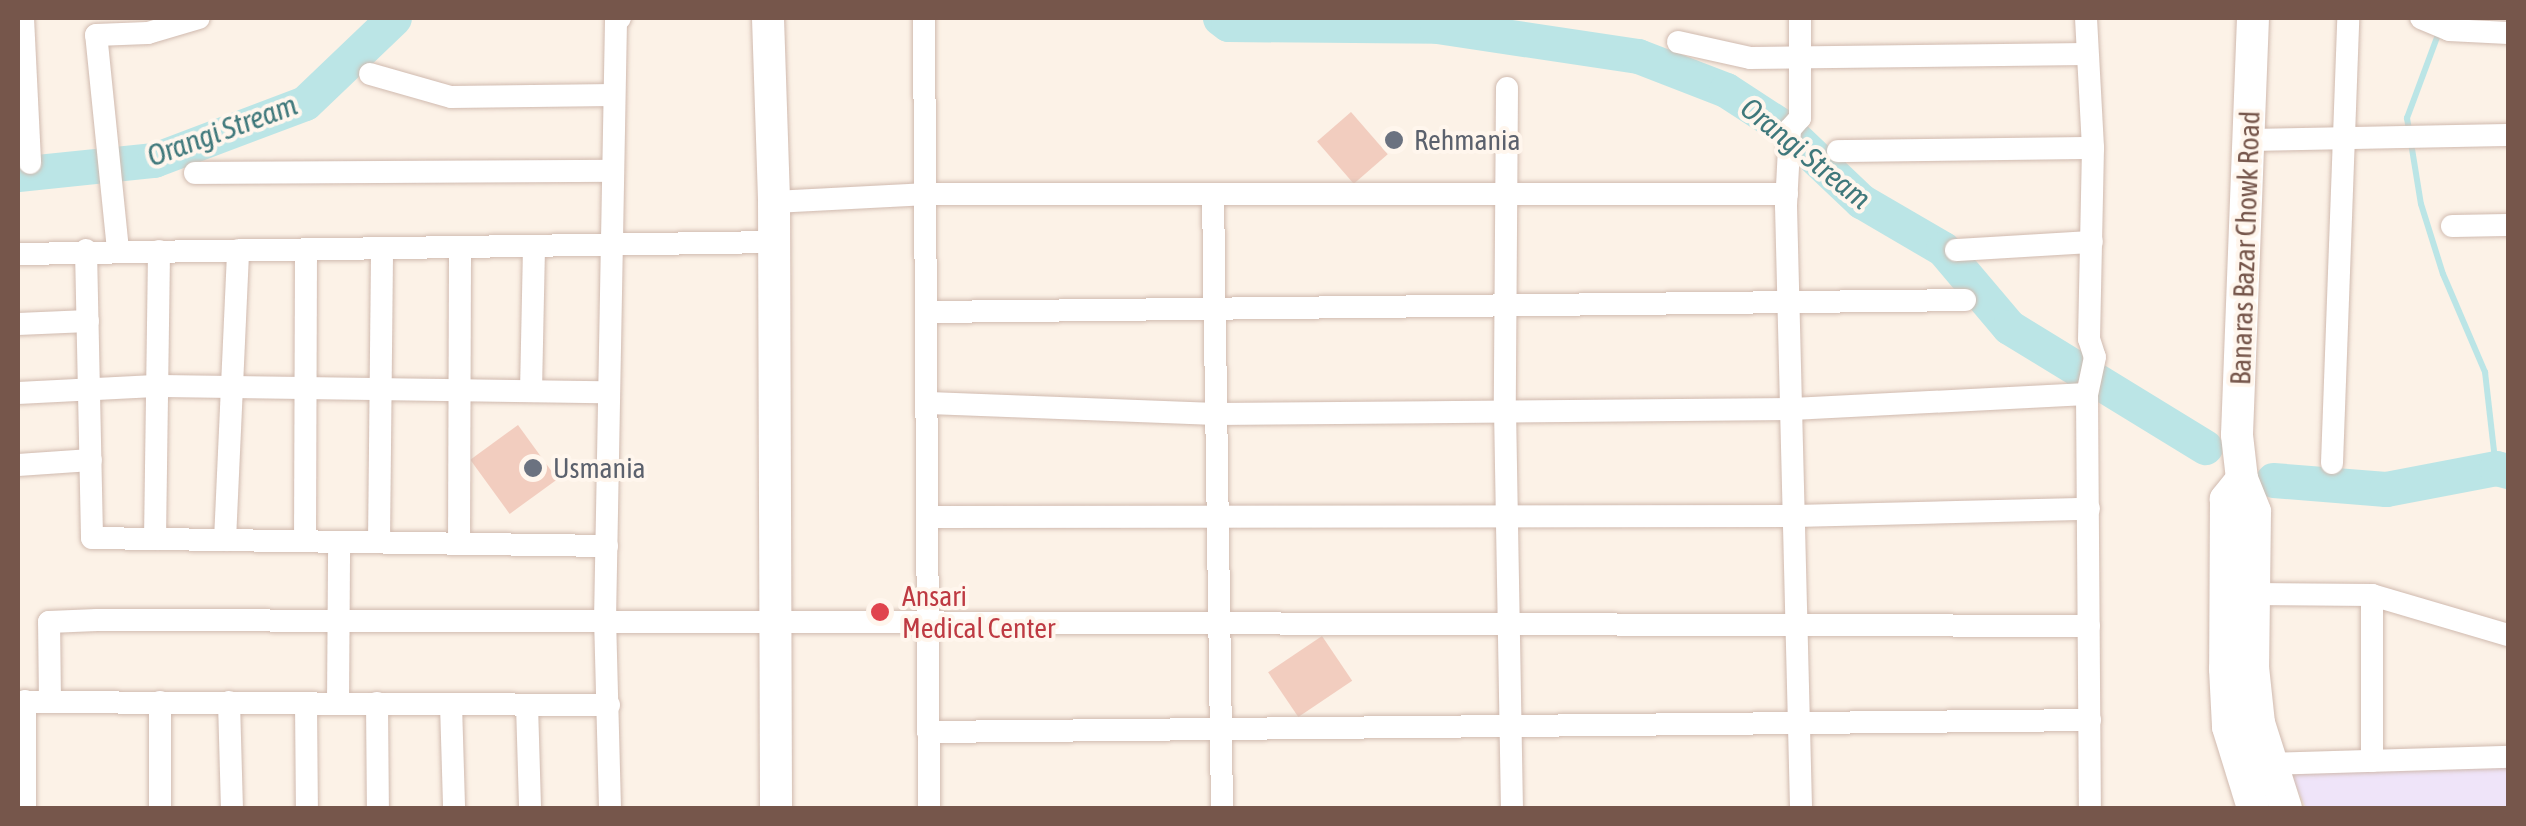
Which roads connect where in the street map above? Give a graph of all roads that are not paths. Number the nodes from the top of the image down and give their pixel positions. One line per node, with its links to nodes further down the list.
1 (23, 18): 13 (street)
2 (200, 18): 42 (street)
3 (620, 18): 18 (street)
4 (768, 18): 31 (main road)
5 (924, 18): 28 (street)
6 (1800, 18): 15 (street)
7 (2086, 18): 14 (street)
8 (2253, 18): 21 (main road, Banaras Bazar Chowk Road)
9 (2348, 18): 20 (street)
10 (2435, 24): 11 (street)
11 (2508, 33)
12 (1678, 42): 15 (street)
13 (21, 49): 24 (street)
14 (2086, 54): 15 (street); 22 (street)
15 (1800, 58): 30 (street)
16 (370, 74): 18 (street)
17 (1507, 88): 27 (street)
18 (614, 96): 25 (street)
19 (2508, 136): 20 (street)
20 (2346, 138): 21 (street); 69 (street)
21 (2249, 140): 71 (main road, Banaras Bazar Chowk Road)
22 (2094, 148): 23 (street); 35 (street)
23 (1838, 151)
24 (30, 163)
25 (613, 171): 26 (street); 36 (street)
26 (195, 173)
27 (1506, 193): 29 (street); 30 (street); 49 (street)
28 (928, 194): 29 (street); 31 (street); 51 (street)
29 (1213, 194): 50 (street)
30 (1786, 200): 48 (street)
31 (774, 202): 34 (main road)
32 (2508, 225): 33 (street)
33 (2452, 226)
34 (774, 242): 36 (street); 88 (main road)
35 (2092, 242): 44 (street); 63 (street)
36 (612, 246): 37 (street); 62 (street)
37 (534, 247): 39 (street); 60 (street)
38 (382, 248): 39 (street); 40 (street); 58 (street)
39 (460, 248): 59 (street)
40 (306, 249): 43 (street); 56 (street)
41 (86, 250): 42 (street); 46 (street); 52 (street)
42 (118, 250): 45 (street)
43 (238, 250): 45 (street); 55 (street)
44 (1956, 250)
45 (159, 251): 54 (street)
46 (18, 254)
47 (1965, 300): 48 (street)
48 (1789, 305): 49 (street); 66 (street)
49 (1506, 308): 50 (street); 65 (street)
50 (1215, 310): 51 (street); 67 (street)
51 (929, 312): 64 (street)
52 (88, 321): 53 (street); 57 (street)
53 (18, 324)
54 (154, 386): 55 (street); 57 (street); 77 (street)
55 (231, 387): 56 (street); 78 (street)
56 (307, 387): 58 (street); 79 (street)
57 (89, 388): 61 (street); 68 (street)
58 (381, 389): 59 (street); 81 (street)
59 (459, 390): 60 (street); 82 (street)
60 (531, 391): 62 (street)
61 (18, 392)
62 (609, 392): 83 (street)
63 (2087, 394): 66 (street); 72 (street)
64 (929, 403): 67 (street); 74 (street)
65 (1505, 409): 66 (street); 67 (street); 75 (street)
66 (1792, 409): 76 (street)
67 (1216, 414): 73 (street)
68 (91, 460): 70 (street); 77 (street)
69 (2332, 463)
70 (18, 465)
71 (2242, 479): 84 (main road, Banaras Bazar Chowk Road); 127 (main road, Banaras Bazar Chowk Road)
72 (2089, 510): 76 (street); 93 (street)
73 (1218, 513): 74 (street); 75 (street); 91 (street)
74 (928, 516): 89 (street)
75 (1508, 516): 76 (street); 92 (street)
76 (1795, 516): 90 (street)
77 (155, 539): 78 (street)
78 (225, 540): 79 (street)
79 (305, 541): 80 (street)
80 (339, 542): 81 (street); 86 (street)
81 (380, 542): 82 (street)
82 (459, 544): 83 (street)
83 (606, 546): 87 (street)
84 (2252, 594): 85 (street); 112 (main road, Banaras Bazar Chowk Road)
85 (2372, 596): 94 (street); 111 (street)
86 (338, 621): 87 (street); 96 (street); 100 (street)
87 (605, 622): 88 (street); 104 (street)
88 (774, 622): 89 (street); 121 (main road)
89 (927, 622): 91 (street); 109 (street)
90 (1799, 622): 92 (street); 93 (street); 106 (street)
91 (1220, 623): 92 (street); 108 (street)
92 (1511, 624): 107 (street)
93 (2089, 626): 105 (street)
94 (2508, 635)
95 (22, 701): 96 (street); 113 (street)
96 (50, 701): 97 (street)
97 (160, 702): 98 (street); 114 (street)
98 (229, 702): 99 (street); 115 (street)
99 (306, 703): 100 (street); 116 (street)
100 (338, 703): 101 (street)
101 (377, 704): 102 (street); 117 (street)
102 (451, 704): 103 (street); 118 (street)
103 (527, 704): 104 (street); 119 (street)
104 (609, 705): 120 (street)
105 (2090, 720): 106 (street); 126 (street)
106 (1800, 725): 107 (street); 125 (street)
107 (1512, 728): 108 (street); 124 (street)
108 (1221, 730): 109 (street); 123 (street)
109 (928, 732): 122 (street)
110 (2508, 757): 111 (street)
111 (2372, 761): 112 (street)
112 (2269, 764): 128 (main road, Banaras Bazar Chowk Road)
113 (25, 808)
114 (160, 808)
115 (232, 808)
116 (307, 808)
117 (378, 808)
118 (454, 808)
119 (530, 808)
120 (610, 808)
121 (776, 808)
122 (929, 808)
123 (1222, 808)
124 (1512, 808)
125 (1801, 808)
126 (2090, 808)
127 (2253, 808)
128 (2286, 808)

